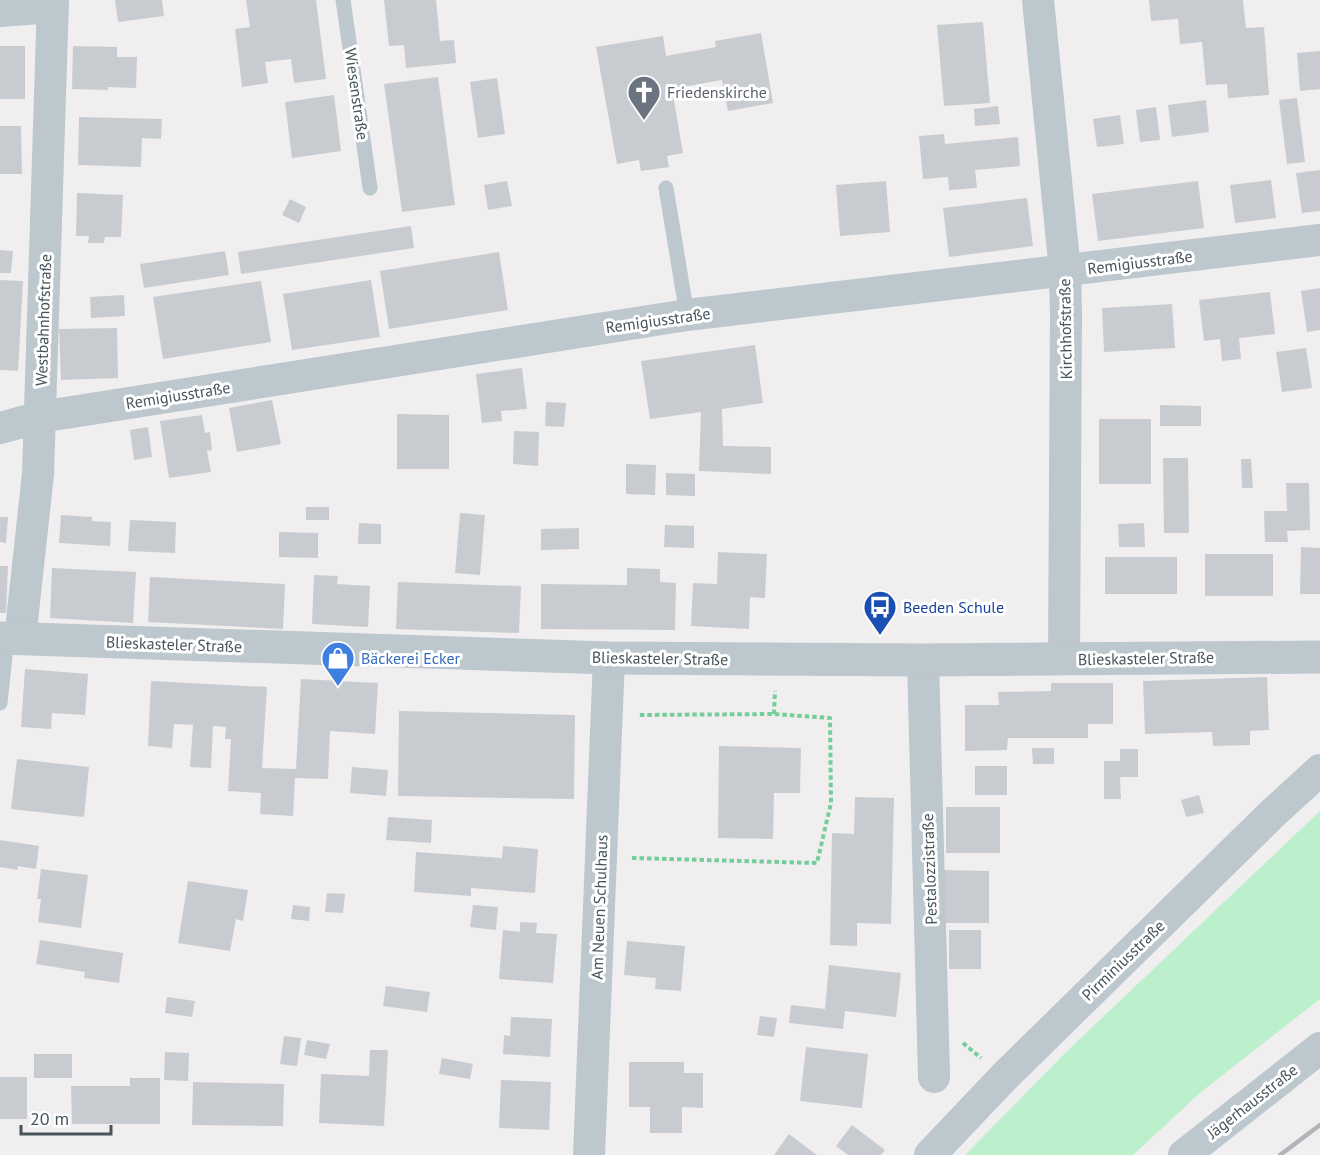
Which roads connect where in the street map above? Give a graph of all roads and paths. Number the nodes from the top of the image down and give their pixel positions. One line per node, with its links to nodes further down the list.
1 (343, 0): 5 (lane, Wiesenstraße)
2 (1038, 0): 8 (street, Kirchhofstraße)
3 (53, 3): 4 (street); 10 (street, Westbahnhofstraße)
4 (0, 11)
5 (370, 188)
6 (666, 188): 9 (lane)
7 (1320, 240): 8 (street, Remigiusstraße)
8 (1065, 271): 9 (street, Remigiusstraße); 15 (street, Kirchhofstraße)
9 (687, 315): 10 (street, Remigiusstraße)
10 (40, 417): 11 (street, Remigiusstraße); 12 (street, Westbahnhofstraße)
11 (0, 428)
12 (9, 638): 14 (street, Blieskasteler Straße); 17 (lane)
13 (1320, 657): 15 (street, Blieskasteler Straße)
14 (609, 658): 16 (street, Blieskasteler Straße); 18 (street, Am Neuen Schulhaus)
15 (1064, 659): 16 (street, Blieskasteler Straße)
16 (923, 660): 21 (street, Pestalozzistraße)
17 (0, 703)
18 (607, 716): 20 (street, Am Neuen Schulhaus); 20 (path)
19 (1320, 770): 24 (street, Pirminiusstraße)
20 (602, 857): 25 (street, Am Neuen Schulhaus)
21 (933, 1018): 23 (street, Pestalozzistraße); 24 (path)
22 (1320, 1048): 27 (street, Jägerhausstraße)
23 (934, 1077)
24 (1004, 1077): 26 (street, Pirminiusstraße)
25 (589, 1155)
26 (930, 1155)
27 (1184, 1155)

